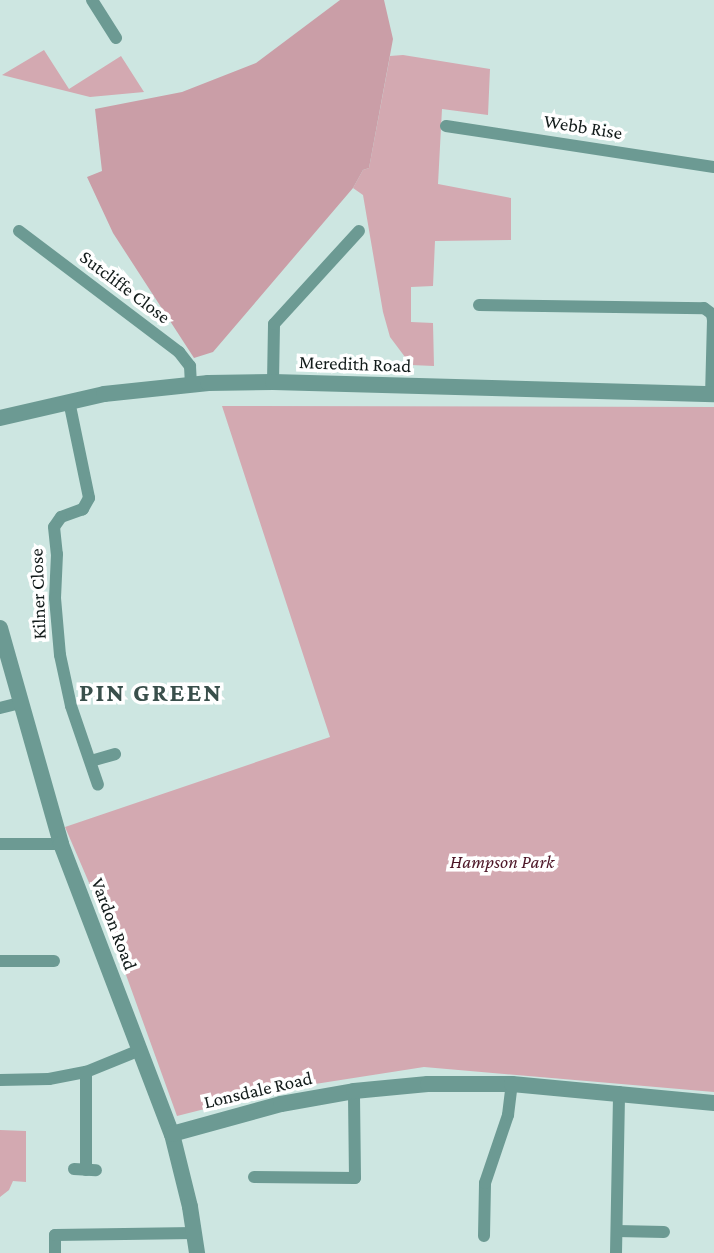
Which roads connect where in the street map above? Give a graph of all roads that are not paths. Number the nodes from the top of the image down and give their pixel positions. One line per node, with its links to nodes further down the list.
1 (92, 0): 2 (street)
2 (116, 38)
3 (446, 126): 4 (street, Webb Rise)
4 (714, 167)
5 (19, 231): 9 (street, Sutcliffe Close)
6 (359, 231): 8 (street)
7 (479, 305): 10 (street, Meredith Road)
8 (273, 382): 9 (street, Meredith Road); 10 (street, Meredith Road)
9 (191, 384): 11 (street, Meredith Road)
10 (713, 394)
11 (69, 401): 12 (street, Meredith Road); 17 (street, Kilner Close)
12 (0, 418)
13 (0, 628): 14 (street, Vardon Road)
14 (20, 703): 15 (street); 20 (street, Vardon Road)
15 (0, 708)
16 (115, 754): 17 (street)
17 (91, 761): 18 (street, Kilner Close)
18 (97, 785)
19 (0, 844): 20 (street)
20 (61, 844): 23 (street, Vardon Road)
21 (0, 961): 22 (street)
22 (54, 961)
23 (140, 1051): 24 (street); 30 (street, Vardon Road)
24 (86, 1072): 25 (street); 31 (street)
25 (0, 1080)
26 (512, 1084): 27 (street, Lonsdale Road); 28 (street, Lonsdale Road); 36 (street)
27 (354, 1091): 30 (street, Lonsdale Road); 32 (street)
28 (619, 1092): 29 (street, Lonsdale Road); 33 (street)
29 (714, 1103)
30 (172, 1134): 35 (street, Vardon Road)
31 (85, 1170)
32 (254, 1177)
33 (617, 1231): 34 (street); 39 (street)
34 (664, 1232)
35 (194, 1233): 37 (street); 38 (street, Vardon Road)
36 (484, 1236)
37 (55, 1253)
38 (197, 1253)
39 (616, 1253)

